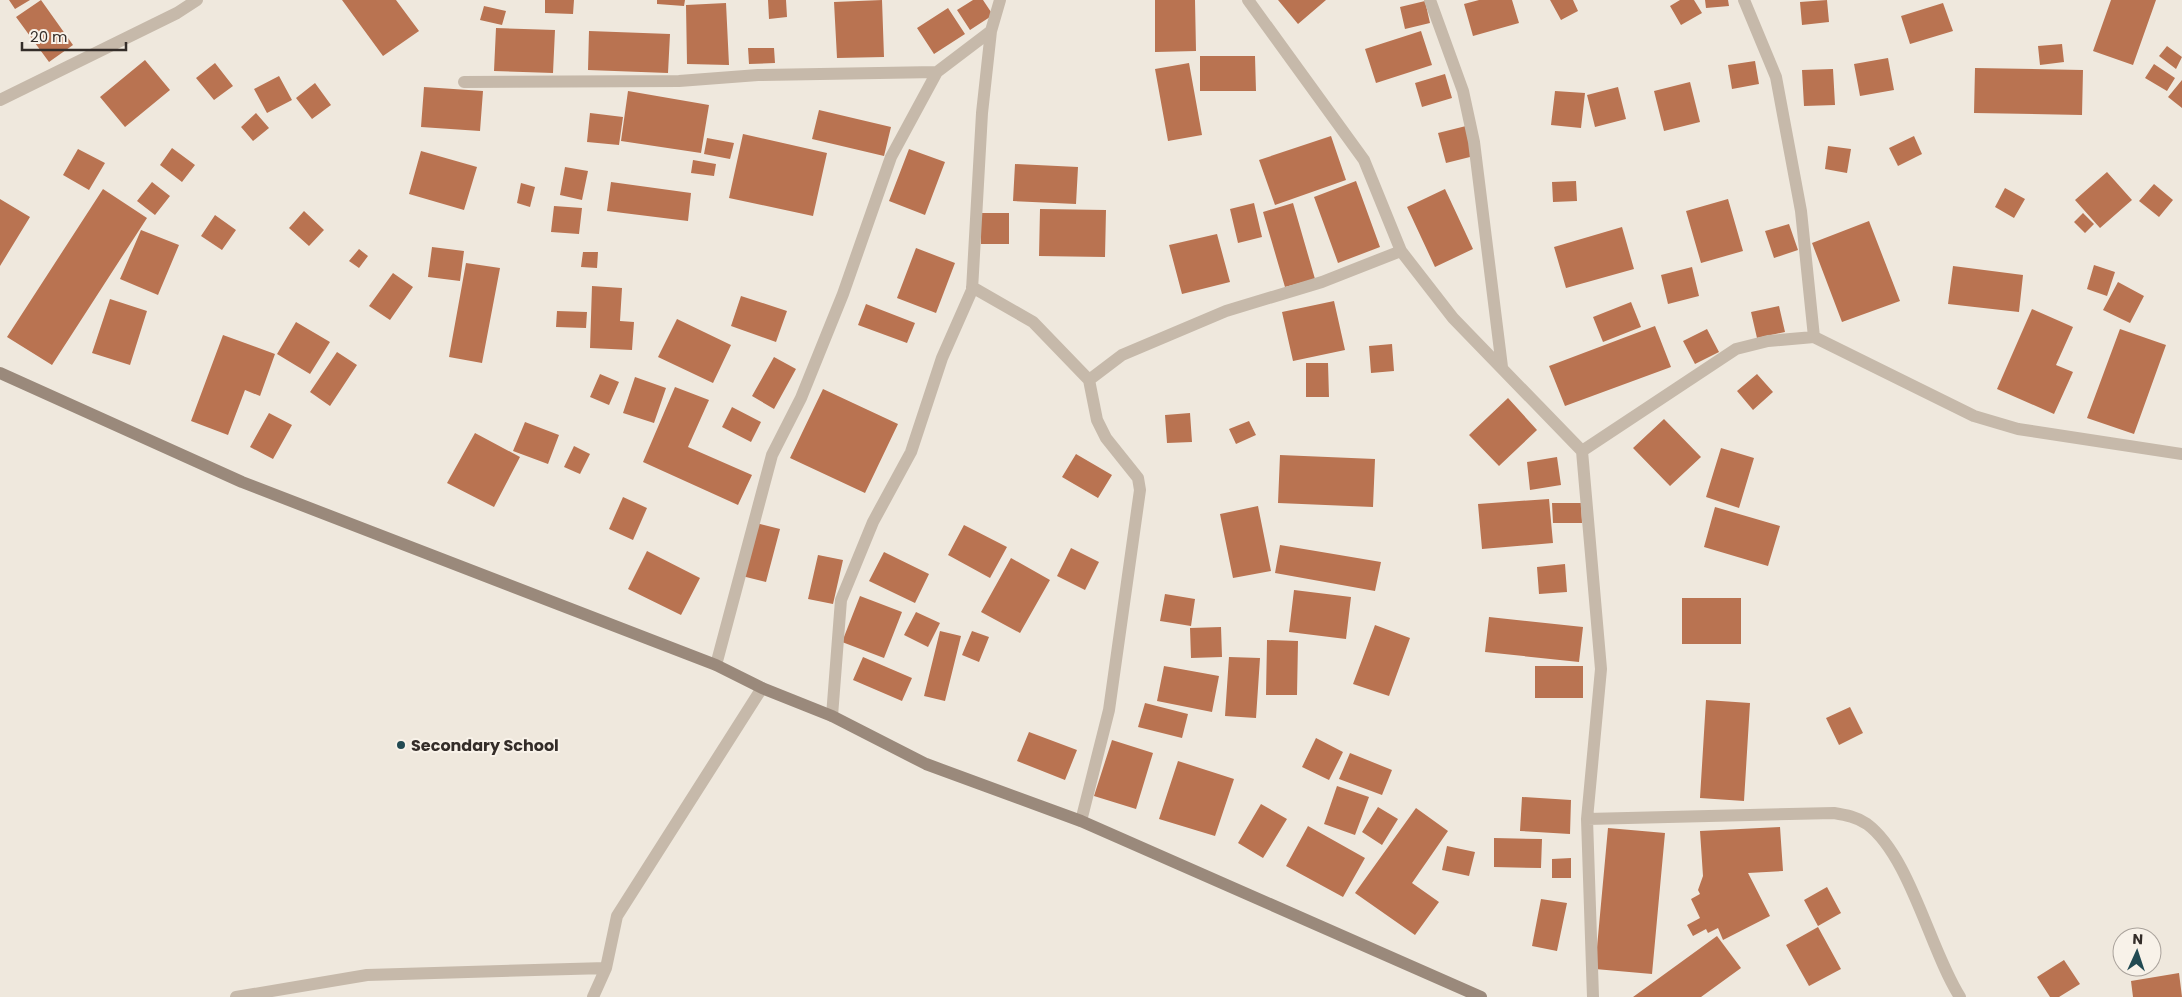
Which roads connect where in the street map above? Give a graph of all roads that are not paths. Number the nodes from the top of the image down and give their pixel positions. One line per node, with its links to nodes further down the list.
1 (196, 0): 9 (street)
2 (1000, 0): 6 (street)
3 (1248, 0): 10 (street)
4 (1430, 0): 13 (street)
5 (1744, 0): 12 (street)
6 (991, 31): 7 (street); 11 (street)
7 (937, 72): 8 (street); 18 (street)
8 (464, 82)
9 (0, 100)
10 (1401, 250): 13 (street); 15 (street)
11 (972, 288): 15 (street); 20 (street)
12 (1814, 337): 16 (street); 17 (street)
13 (1502, 367): 16 (street)
14 (0, 373): 18 (main road)
15 (1089, 380): 22 (street)
16 (1582, 451): 21 (street)
17 (2182, 454)
18 (716, 665): 19 (main road)
19 (762, 688): 20 (main road); 23 (street)
20 (832, 716): 22 (main road)
21 (1587, 819): 27 (street); 28 (street)
22 (1080, 821): 26 (main road)
23 (606, 968): 24 (street); 25 (street)
24 (236, 997)
25 (593, 997)
26 (1481, 997)
27 (1593, 997)
28 (1960, 997)

